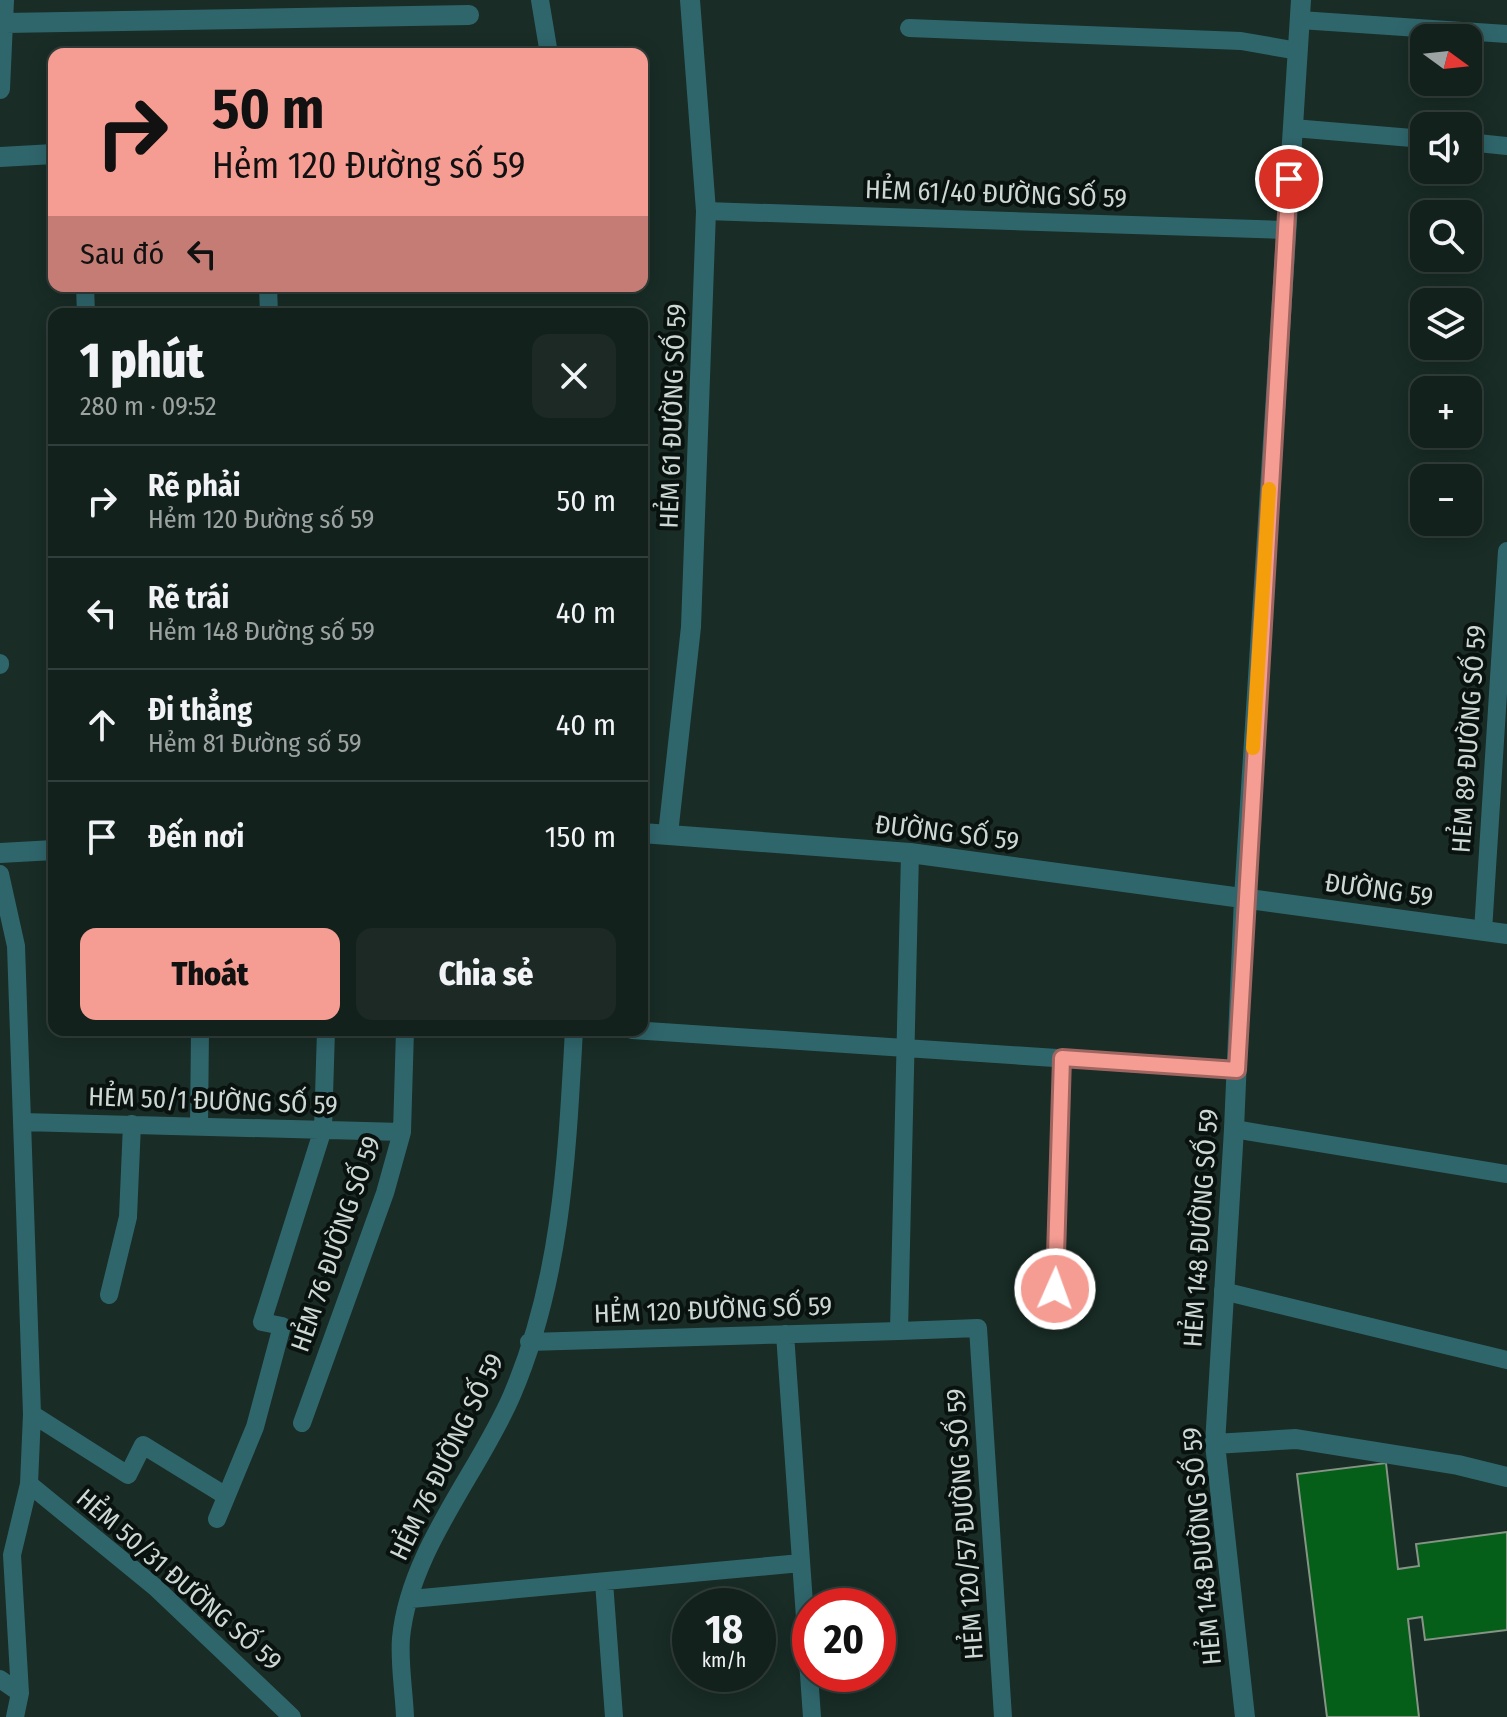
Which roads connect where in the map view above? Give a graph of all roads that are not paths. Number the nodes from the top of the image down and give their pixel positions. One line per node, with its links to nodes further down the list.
1 (4, 0): 7 (street)
2 (540, 0): 10 (lane)
3 (690, 0): 19 (street, HẺM 61 ĐƯỜNG SỐ 59)
4 (413, 9): 6 (street); 7 (street)
5 (1300, 10): 9 (lane); 11 (street, HẺM 148 ĐƯỜNG SỐ 59)
6 (469, 15)
7 (5, 23): 12 (street)
8 (909, 28): 11 (lane)
9 (1507, 34)
10 (548, 48)
11 (1298, 51): 13 (street, HẺM 148 ĐƯỜNG SỐ 59)
12 (0, 89)
13 (1293, 128): 14 (lane); 20 (street, HẺM 148 ĐƯỜNG SỐ 59)
14 (1410, 138)
15 (1482, 143): 16 (lane)
16 (1507, 146)
17 (48, 154): 18 (street)
18 (0, 157)
19 (706, 211): 20 (lane, HẺM 61/40 ĐƯỜNG SỐ 59); 23 (street, HẺM 61 ĐƯỜNG SỐ 59)
20 (1284, 230): 28 (street, HẺM 148 ĐƯỜNG SỐ 59)
21 (1507, 551): 29 (lane, HẺM 89 ĐƯỜNG SỐ 59)
22 (648, 833): 23 (street, ĐƯỜNG SỐ 59)
23 (668, 834): 26 (street, ĐƯỜNG SỐ 59)
24 (48, 850): 25 (street)
25 (0, 853)
26 (910, 853): 28 (street, ĐƯỜNG SỐ 59); 37 (lane)
27 (0, 874): 36 (lane)
28 (1244, 898): 29 (street, ĐƯỜNG 59); 39 (street, HẺM 148 ĐƯỜNG SỐ 59)
29 (1483, 931): 30 (street, ĐƯỜNG 59)
30 (1507, 934)
31 (648, 1031): 37 (lane)
32 (200, 1036): 42 (lane)
33 (326, 1036): 43 (lane)
34 (405, 1036): 45 (lane, HẺM 76 ĐƯỜNG SỐ 59)
35 (574, 1036): 53 (lane, HẺM 76 ĐƯỜNG SỐ 59)
36 (10, 1037): 40 (lane)
37 (906, 1048): 38 (lane); 51 (lane)
38 (1062, 1058): 39 (lane); 47 (lane)
39 (1237, 1070): 44 (street, HẺM 148 ĐƯỜNG SỐ 59)
40 (22, 1122): 41 (lane, HẺM 50/1 ĐƯỜNG SỐ 59); 55 (lane)
41 (132, 1124): 42 (lane, HẺM 50/1 ĐƯỜNG SỐ 59); 49 (lane)
42 (199, 1126): 43 (lane, HẺM 50/1 ĐƯỜNG SỐ 59)
43 (323, 1129): 45 (lane, HẺM 50/1 ĐƯỜNG SỐ 59); 60 (lane)
44 (1234, 1129): 46 (lane); 48 (street, HẺM 148 ĐƯỜNG SỐ 59)
45 (402, 1132): 56 (lane, HẺM 76 ĐƯỜNG SỐ 59)
46 (1507, 1174)
47 (1055, 1289)
48 (1223, 1291): 54 (lane); 57 (street, HẺM 148 ĐƯỜNG SỐ 59)
49 (109, 1295)
50 (978, 1328): 51 (lane, HẺM 120 ĐƯỜNG SỐ 59); 73 (lane, HẺM 120/57 ĐƯỜNG SỐ 59)
51 (899, 1331): 52 (lane, HẺM 120 ĐƯỜNG SỐ 59)
52 (785, 1334): 53 (lane, HẺM 120 ĐƯỜNG SỐ 59); 63 (lane)
53 (529, 1342): 65 (lane, HẺM 76 ĐƯỜNG SỐ 59)
54 (1507, 1360)
55 (32, 1414): 59 (lane); 60 (lane)
56 (302, 1423)
57 (1215, 1444): 58 (street); 74 (street, HẺM 148 ĐƯỜNG SỐ 59)
58 (1507, 1477)
59 (29, 1484): 62 (lane); 69 (lane, HẺM 50/31 ĐƯỜNG SỐ 59)
60 (226, 1496): 61 (lane)
61 (217, 1519)
62 (6, 1551): 67 (lane)
63 (801, 1563): 64 (lane); 72 (lane)
64 (604, 1582): 65 (lane); 71 (lane)
65 (411, 1599): 70 (lane, HẺM 76 ĐƯỜNG SỐ 59)
66 (0, 1679): 67 (lane)
67 (20, 1693): 68 (lane)
68 (15, 1717)
69 (292, 1717)
70 (405, 1717)
71 (614, 1717)
72 (812, 1717)
73 (1003, 1717)
74 (1245, 1717)

